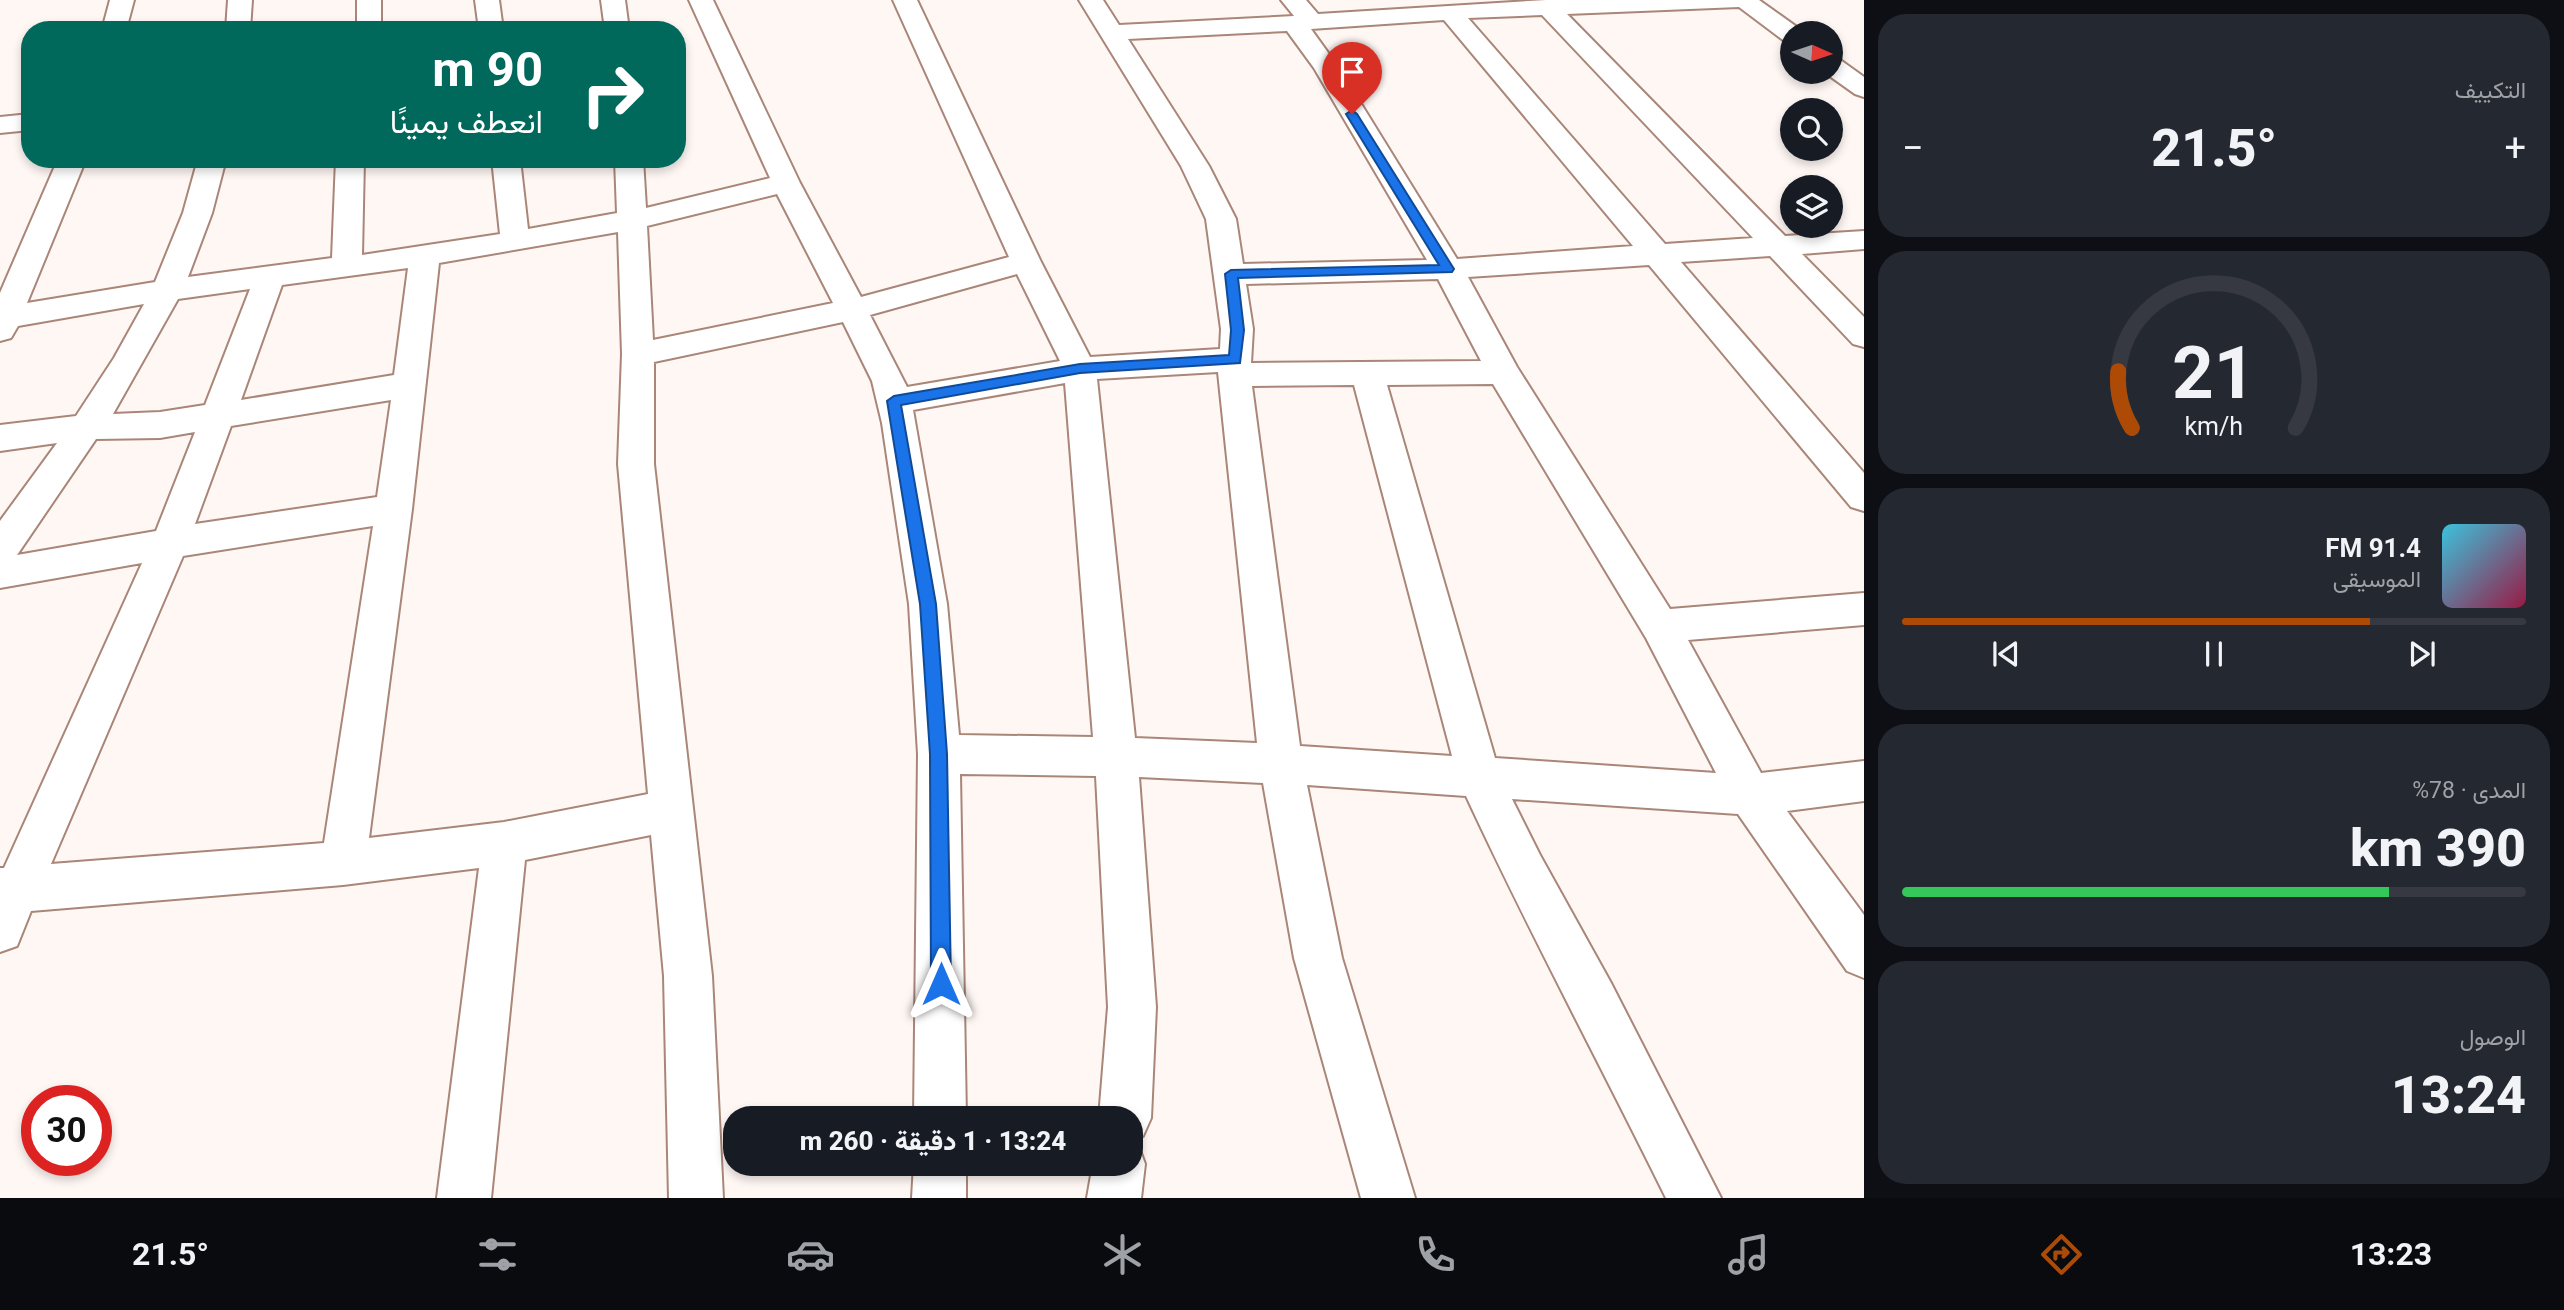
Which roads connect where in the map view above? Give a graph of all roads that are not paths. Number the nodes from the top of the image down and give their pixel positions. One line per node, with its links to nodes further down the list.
1 (122, 0): 14 (street)
2 (240, 0): 15 (street)
3 (369, 0): 16 (street)
4 (487, 0): 17 (street)
5 (613, 0): 18 (street)
6 (701, 0): 30 (street)
7 (905, 0): 37 (street)
8 (1091, 0): 20 (street)
9 (1742, 0): 11 (street); 19 (street)
10 (1489, 5): 11 (street); 12 (street)
11 (1547, 7): 34 (street)
12 (1450, 12): 13 (street); 35 (street)
13 (1299, 15): 20 (street); 39 (street)
14 (116, 21)
15 (239, 21)
16 (369, 21)
17 (490, 21)
18 (616, 21)
19 (1780, 27)
20 (1111, 33): 40 (street)
21 (1843, 74): 22 (street)
22 (1864, 89)
23 (21, 123): 24 (street)
24 (0, 125)
25 (68, 168): 44 (street)
26 (209, 168): 42 (street)
27 (350, 168): 38 (street)
28 (507, 168): 32 (street)
29 (629, 168): 31 (street)
30 (786, 183): 31 (street); 43 (street)
31 (632, 220): 32 (street); 46 (street)
32 (516, 239): 36 (street)
33 (1864, 240): 34 (street)
34 (1778, 246): 35 (street); 45 (street)
35 (1657, 255): 39 (street); 56 (street)
36 (425, 257): 38 (street); 51 (street)
37 (1026, 262): 43 (street); 48 (street)
38 (347, 267): 41 (street)
39 (1448, 269): 40 (street); 49 (street)
40 (1231, 274): 47 (street)
41 (270, 277): 42 (street); 53 (street)
42 (169, 290): 44 (street); 54 (street)
43 (851, 310): 46 (street); 52 (street)
44 (2, 321)
45 (1864, 336)
46 (638, 354): 69 (street)
47 (1235, 367): 48 (street); 50 (street); 65 (street)
48 (1080, 369): 52 (street); 64 (street)
49 (1503, 372): 50 (street); 62 (street)
50 (1367, 374): 66 (street)
51 (408, 386): 53 (street); 57 (street)
52 (894, 401): 63 (street)
53 (218, 417): 54 (street); 58 (street)
54 (86, 427): 55 (street); 59 (street)
55 (0, 438)
56 (1864, 497)
57 (394, 509): 58 (street); 71 (street)
58 (170, 543): 60 (street); 72 (street)
59 (0, 550)
60 (0, 573)
61 (1864, 609): 62 (street)
62 (1660, 626): 68 (street)
63 (939, 754): 64 (street); 75 (street)
64 (1116, 757): 65 (street); 76 (street)
65 (1281, 764): 66 (street); 83 (street)
66 (1480, 779): 68 (street); 84 (street)
67 (1864, 780): 68 (street)
68 (1750, 795): 74 (street)
69 (671, 810): 70 (street); 80 (street)
70 (504, 843): 71 (street); 79 (street)
71 (343, 863): 72 (street)
72 (8, 890): 73 (street)
73 (0, 929)
74 (1864, 954)
75 (940, 1106)
76 (1125, 1106)
77 (940, 1176): 81 (street)
78 (1117, 1176): 82 (street)
79 (464, 1198)
80 (696, 1198)
81 (939, 1198)
82 (1114, 1198)
83 (1388, 1198)
84 (1694, 1198)

